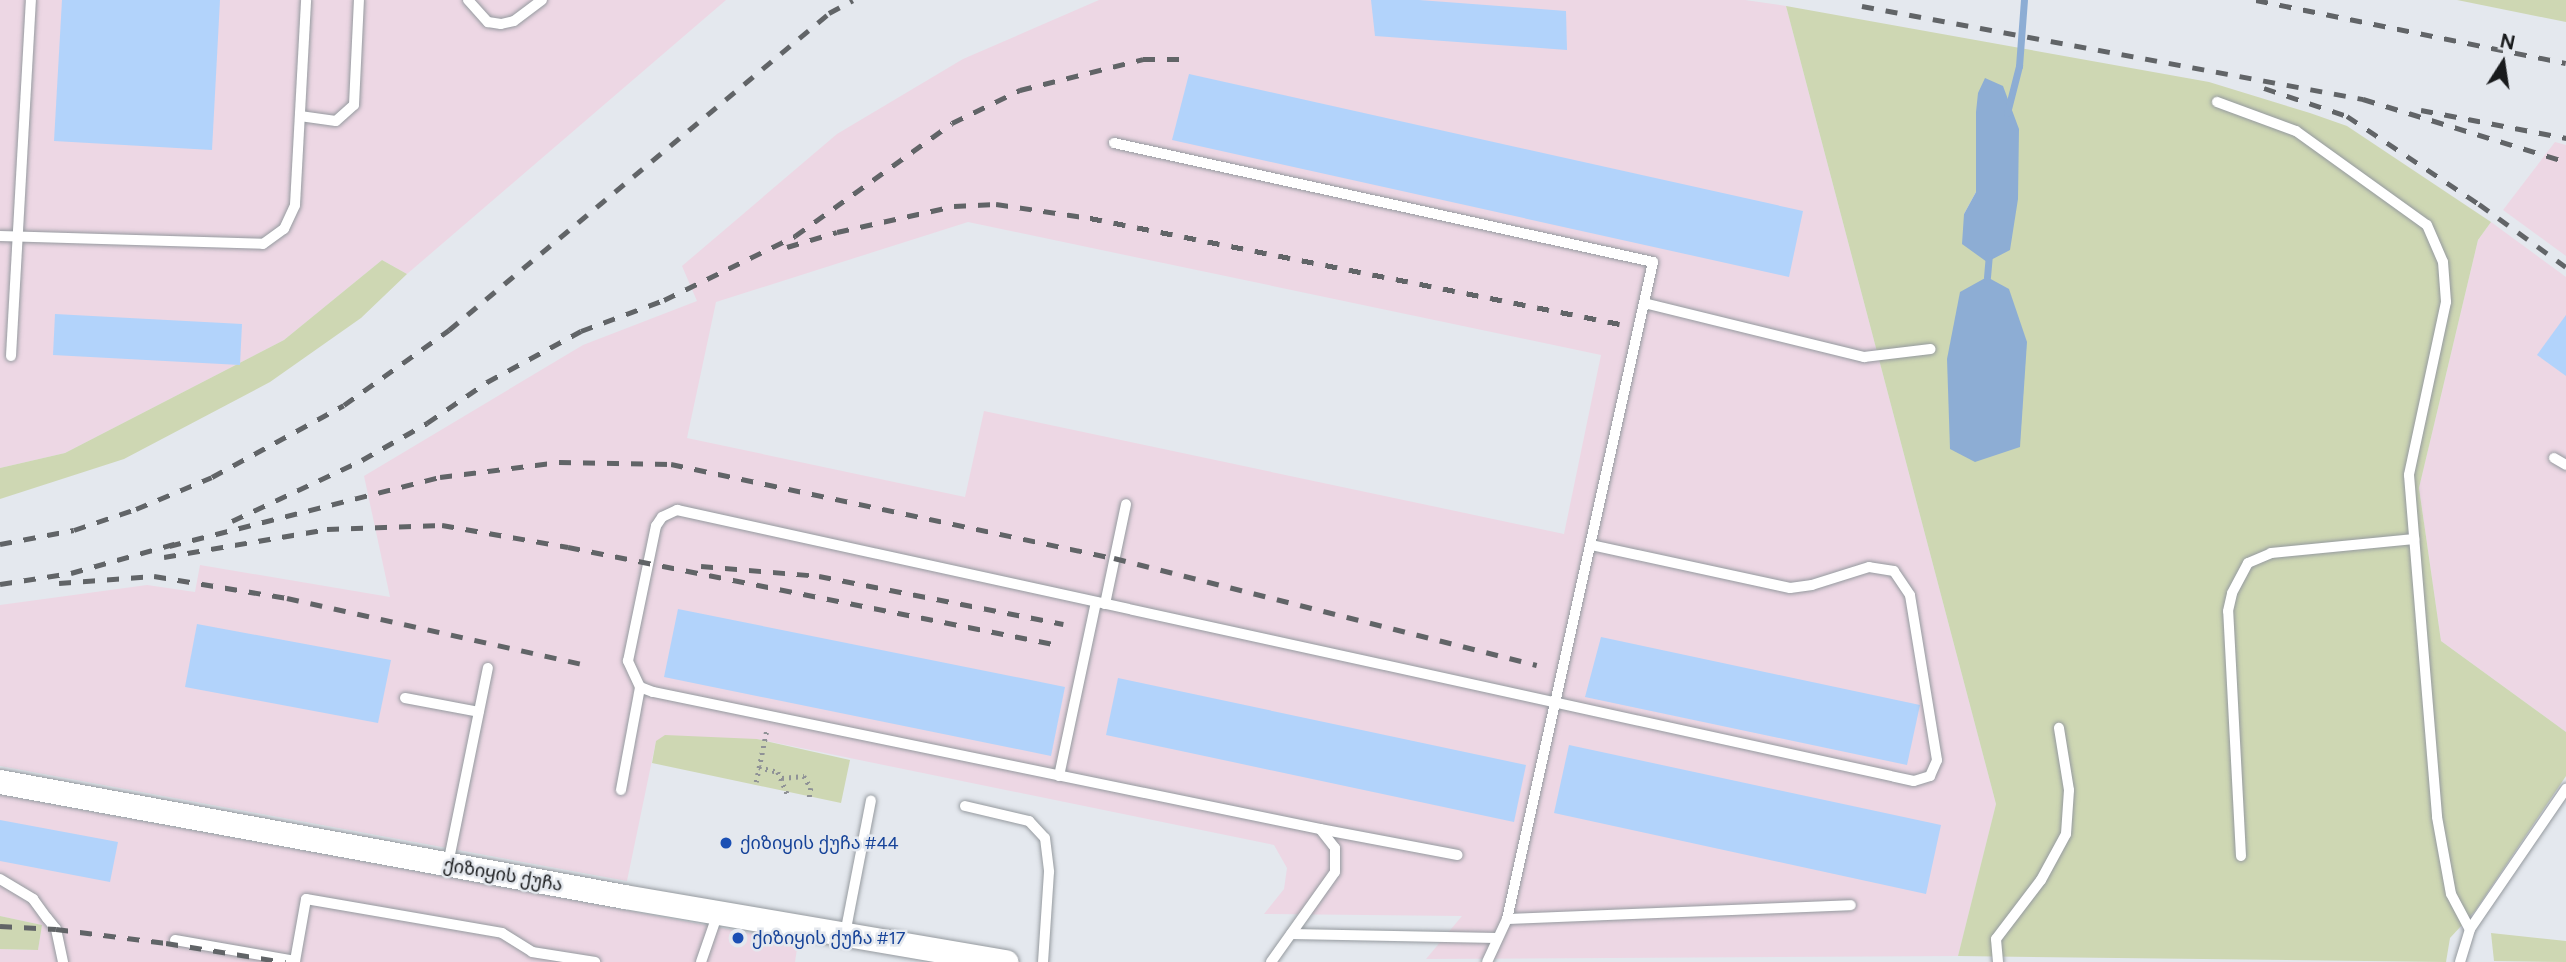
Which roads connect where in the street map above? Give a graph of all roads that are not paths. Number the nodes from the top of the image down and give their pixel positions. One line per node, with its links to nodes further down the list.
1 (31, 0): 11 (lane)
2 (306, 0): 8 (lane)
3 (359, 0): 8 (lane)
4 (468, 0): 6 (lane)
5 (542, 0): 6 (lane)
6 (533, 4)
7 (2217, 102): 18 (lane)
8 (300, 116): 11 (lane)
9 (1114, 143): 12 (lane)
10 (0, 236): 11 (lane)
11 (18, 236): 14 (lane)
12 (1644, 303): 13 (lane); 19 (lane)
13 (1931, 349)
14 (11, 356)
15 (2554, 458): 16 (lane)
16 (2566, 465)
17 (1126, 504): 20 (lane)
18 (2414, 539): 35 (lane); 41 (lane)
19 (1591, 545): 24 (lane); 24 (lane)
20 (1100, 603): 22 (lane); 24 (lane); 27 (lane)
21 (488, 668): 25 (lane)
22 (640, 687): 27 (lane); 30 (lane)
23 (405, 698): 25 (lane)
24 (1555, 703): 40 (lane)
25 (479, 712): 36 (lane)
26 (2059, 728): 53 (lane)
27 (1059, 776): 33 (lane)
28 (0, 782): 36 (street, ქიზიყის ქუჩა)
29 (2566, 789): 41 (lane)
30 (621, 790)
31 (871, 800): 42 (lane)
32 (965, 806): 50 (lane)
33 (1320, 828): 34 (lane); 43 (lane)
34 (1458, 855)
35 (2241, 856)
36 (447, 865): 39 (street, ქიზიყის ქუჩა)
37 (0, 879): 46 (lane)
38 (1851, 905): 40 (lane)
39 (718, 913): 42 (street, ქიზიყის ქუჩა); 48 (lane)
40 (1507, 919): 44 (lane)
41 (2470, 929): 54 (lane)
42 (845, 934): 49 (street, ქიზიყის ქუჩა)
43 (1291, 934): 44 (lane); 51 (lane)
44 (1497, 938): 52 (lane)
45 (175, 940): 47 (lane)
46 (63, 962)
47 (595, 962)
48 (701, 962)
49 (1006, 962)
50 (1043, 962)
51 (1271, 962)
52 (1488, 962)
53 (1998, 962)
54 (2460, 962)

